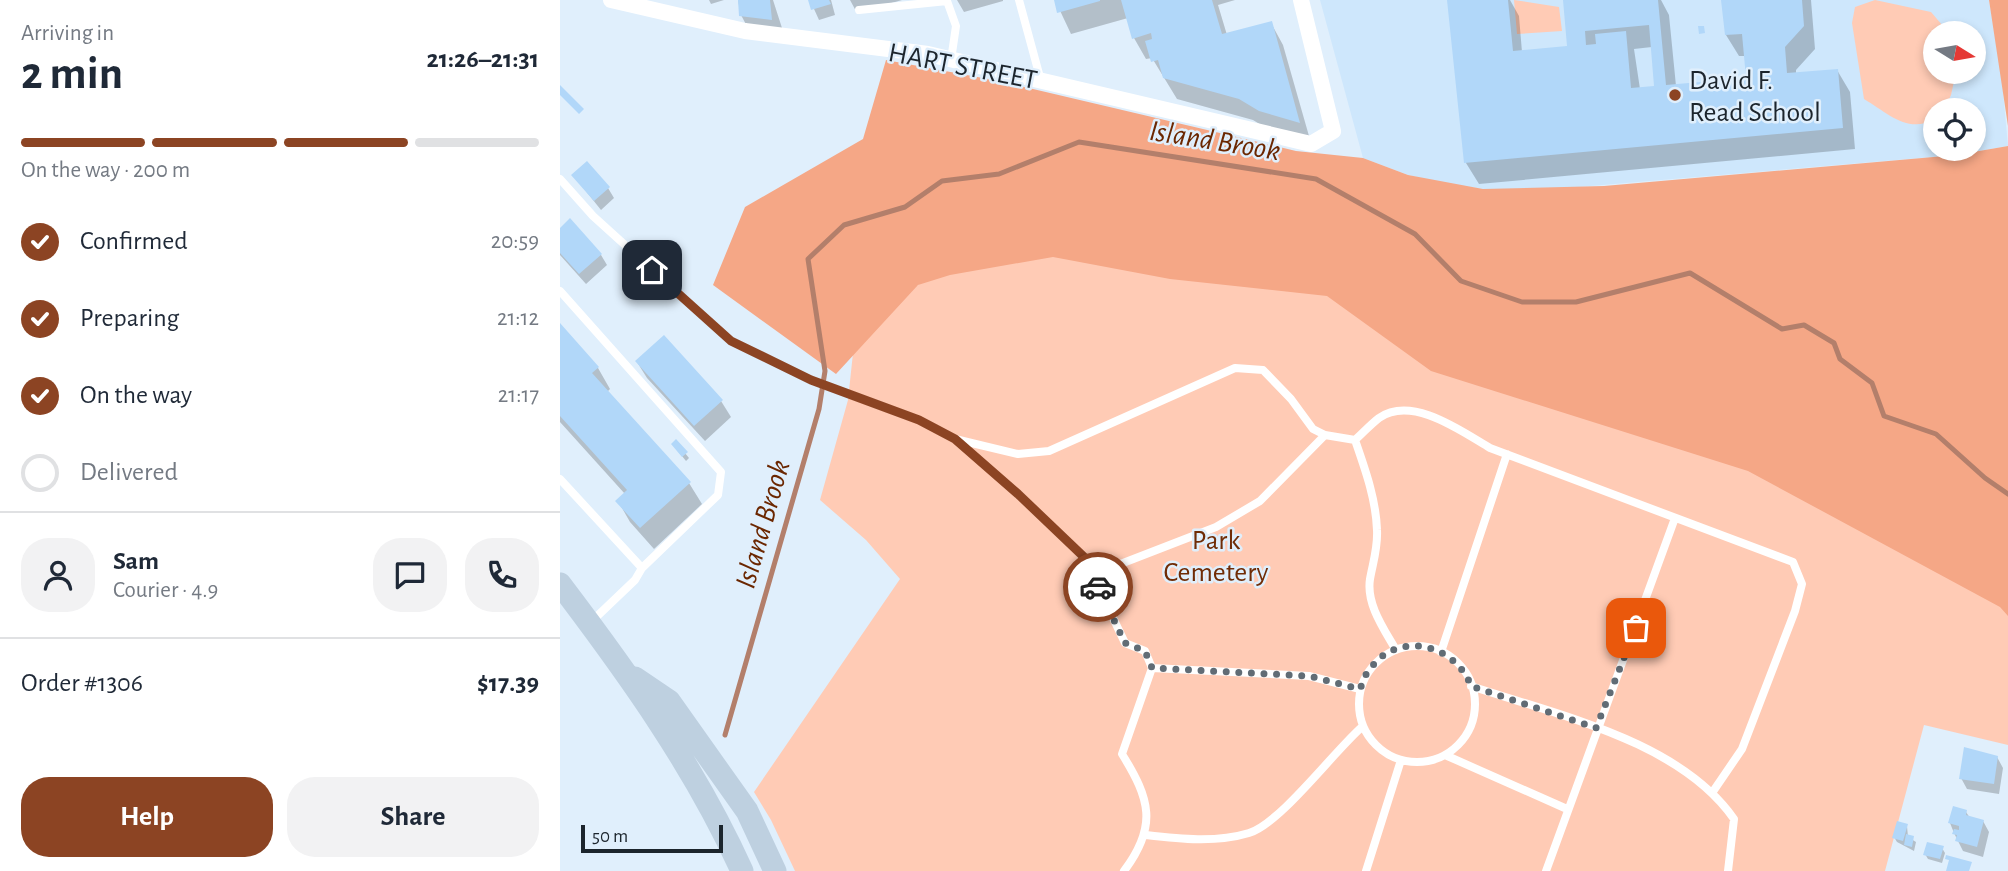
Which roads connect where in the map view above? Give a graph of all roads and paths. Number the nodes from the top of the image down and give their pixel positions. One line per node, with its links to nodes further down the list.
1 (611, 0): 5 (street, HART STREET)
2 (1019, 0): 6 (lane)
3 (1301, 0): 6 (street, HART STREET)
4 (859, 10): 5 (lane)
5 (951, 60): 6 (street, HART STREET)
6 (1041, 81)
7 (560, 179): 10 (lane)
8 (560, 291): 15 (lane)
9 (1325, 435): 10 (lane); 11 (lane); 16 (lane)
10 (955, 439): 16 (lane)
11 (1355, 440): 12 (lane); 19 (lane)
12 (1507, 454): 14 (lane); 20 (lane)
13 (560, 479): 15 (lane)
14 (1675, 518): 26 (lane); 29 (lane)
15 (642, 568): 18 (lane)
16 (1092, 575): 21 (lane)
17 (560, 584): 18 (main road)
18 (590, 623): 22 (main road)
19 (1396, 650): 20 (lane); 24 (lane)
20 (1441, 652): 23 (lane)
21 (1152, 668): 24 (lane); 31 (lane)
22 (628, 674): 32 (main road); 33 (main road)
23 (1471, 686): 26 (lane); 27 (lane)
24 (1360, 689): 25 (lane)
25 (1363, 726): 28 (lane); 31 (lane)
26 (1596, 728): 29 (lane); 30 (lane)
27 (1445, 755): 28 (lane); 30 (lane)
28 (1401, 760): 35 (lane)
29 (1712, 793): 37 (lane)
30 (1567, 809): 36 (lane)
31 (1146, 835): 34 (lane)
32 (742, 871)
33 (775, 871)
34 (1124, 871)
35 (1366, 871)
36 (1546, 871)
37 (1728, 871)

